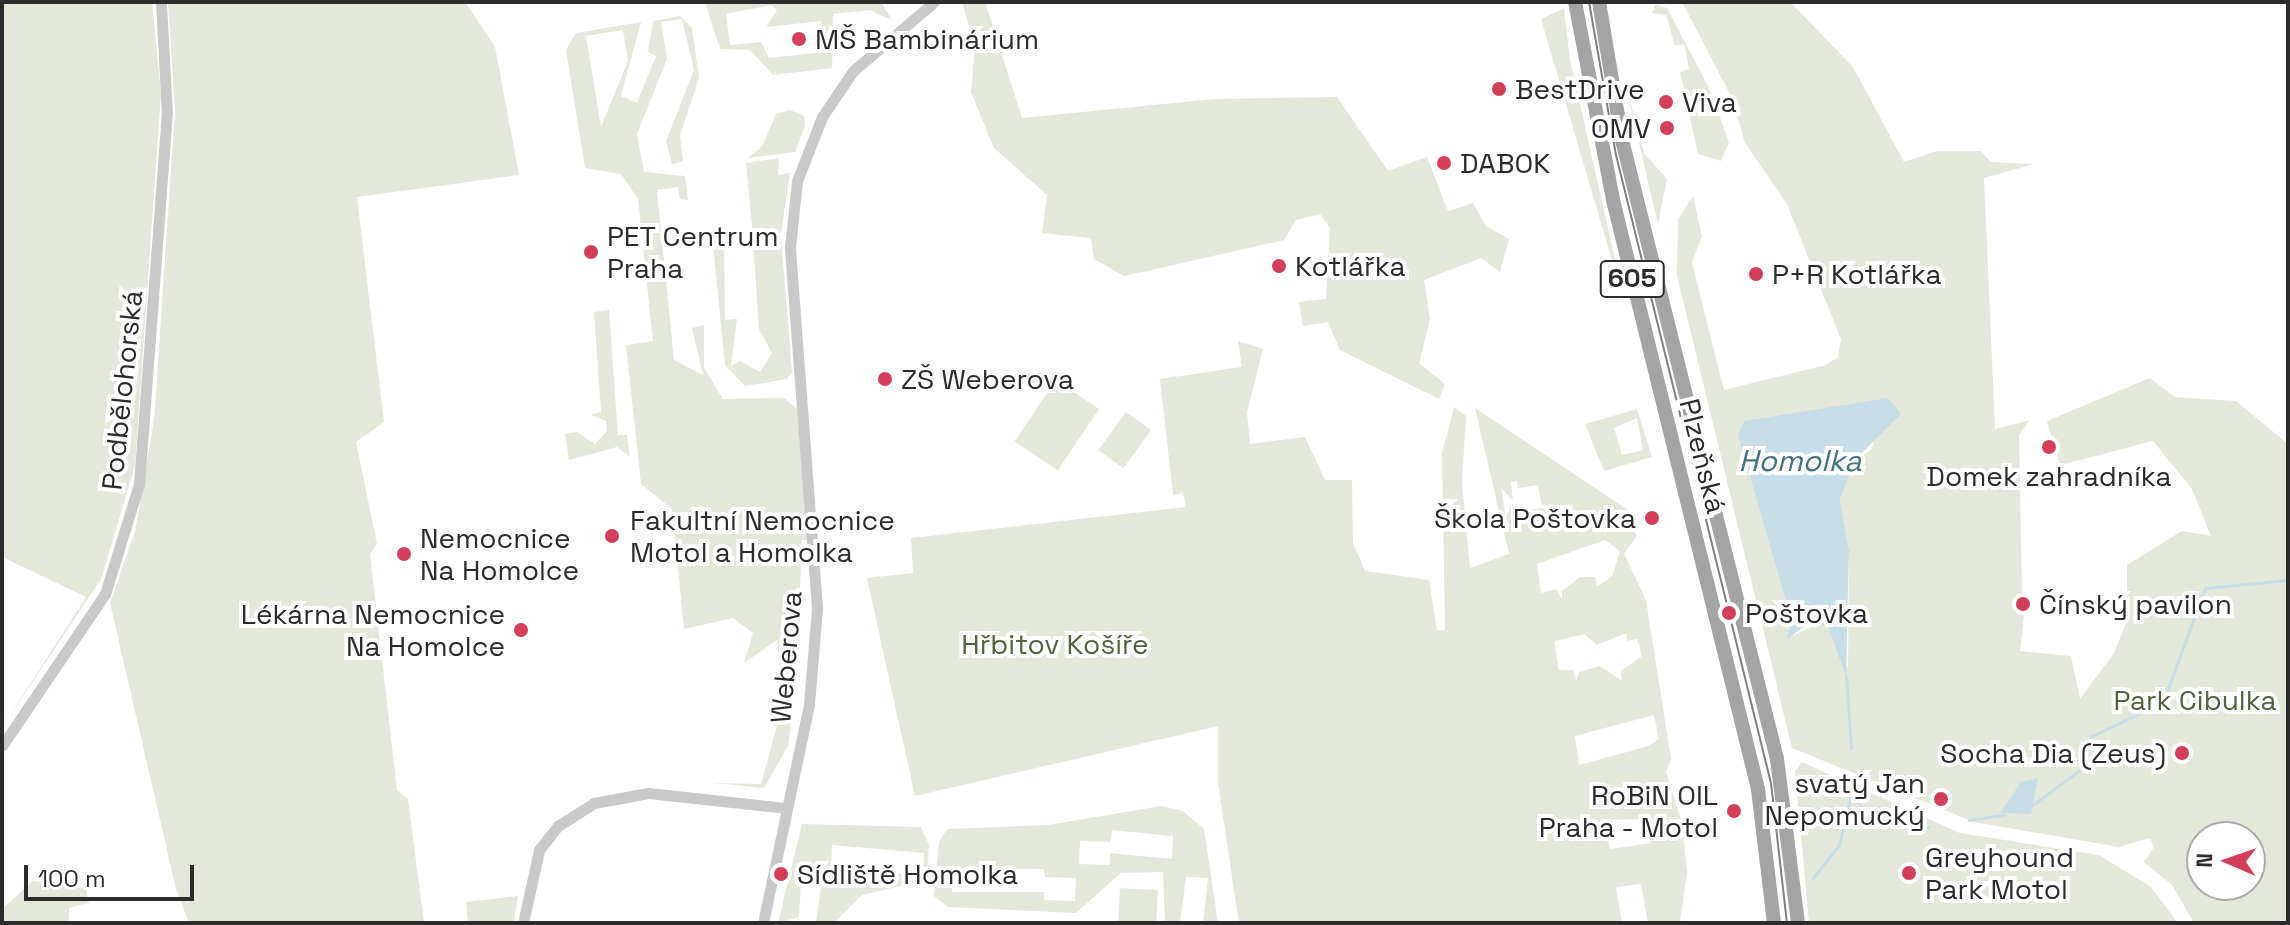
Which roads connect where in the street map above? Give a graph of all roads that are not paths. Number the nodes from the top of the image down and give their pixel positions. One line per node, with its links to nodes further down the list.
1 (161, 2): 5 (street, Podbělohorská)
2 (934, 2): 6 (street, Weberova)
3 (1575, 2): 9 (main road, Plzeňská / 605)
4 (1599, 2): 10 (main road, Plzeňská / 605)
5 (2, 746)
6 (787, 808): 7 (street); 8 (street, Weberova)
7 (523, 923)
8 (763, 923)
9 (1774, 923)
10 (1798, 923)

